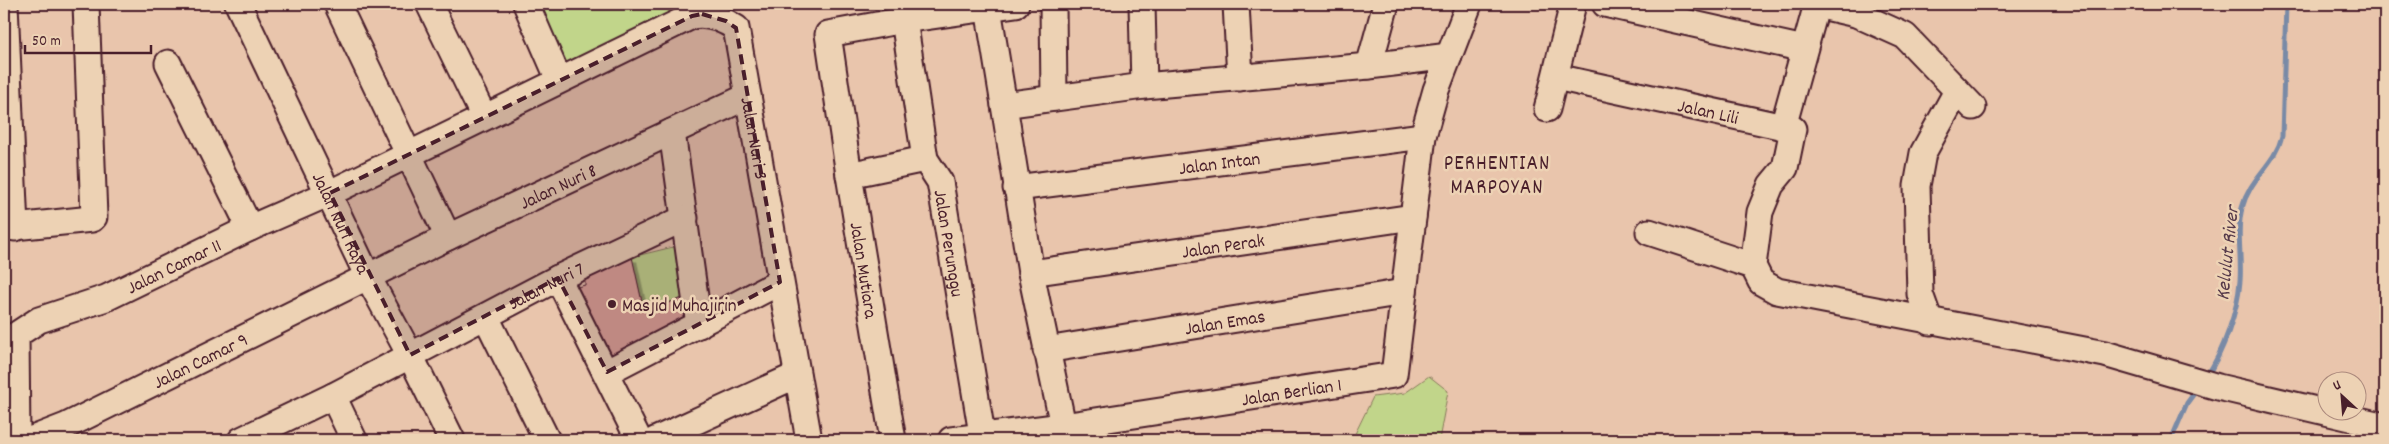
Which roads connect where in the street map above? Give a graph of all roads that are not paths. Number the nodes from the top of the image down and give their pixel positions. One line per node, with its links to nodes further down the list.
1 (5, 4): 41 (street)
2 (86, 4): 41 (street)
3 (238, 4): 38 (street, Jalan Nuri Raya)
4 (337, 4): 34 (street)
5 (429, 4): 30 (street)
6 (526, 4): 24 (street)
7 (1016, 4): 16 (street)
8 (1053, 4): 27 (street)
9 (1142, 4): 25 (street)
10 (1236, 4): 23 (street)
11 (1386, 4): 21 (street)
12 (1469, 4): 19 (street, Jalan Berlian 1)
13 (1573, 4): 22 (street)
14 (1606, 4): 18 (street)
15 (1817, 4): 18 (street); 52 (street)
16 (988, 8): 17 (street); 28 (street)
17 (904, 20): 35 (street, Jalan Perunggu); 36 (street, Jalan Mutiara)
18 (1804, 49): 31 (street)
19 (1449, 56): 21 (street); 33 (street, Jalan Berlian 1)
20 (168, 63): 42 (street)
21 (1369, 66): 23 (street)
22 (1556, 77): 29 (street); 31 (street, Jalan Lili)
23 (1240, 78): 25 (street)
24 (560, 80): 26 (street, Jalan Nuri 3); 30 (street, Jalan Camar 11)
25 (1144, 86): 27 (street)
26 (748, 96): 32 (street, Jalan Nuri 8); 49 (street, Jalan Nuri 3)
27 (1054, 98): 28 (street)
28 (1004, 105): 37 (street)
29 (1547, 109)
30 (484, 117): 34 (street, Jalan Camar 11)
31 (1782, 127): 45 (street)
32 (672, 132): 40 (street); 44 (street, Jalan Nuri 8)
33 (1423, 136): 37 (street, Jalan Intan); 39 (street, Jalan Berlian 1)
34 (409, 154): 38 (street, Jalan Camar 11); 44 (street)
35 (925, 159): 36 (street); 63 (street, Jalan Perunggu)
36 (850, 175): 72 (street, Jalan Mutiara)
37 (1016, 188): 46 (street)
38 (330, 193): 42 (street, Jalan Camar 11); 47 (street, Jalan Nuri Raya)
39 (1414, 217): 46 (street, Jalan Perak); 50 (street, Jalan Berlian 1)
40 (685, 218): 48 (street, Jalan Nuri 7); 53 (street)
41 (10, 228)
42 (250, 228): 64 (street, Jalan Camar 11)
43 (1649, 232): 45 (street)
44 (448, 237): 47 (street, Jalan Nuri 8)
45 (1753, 266): 52 (street)
46 (1031, 273): 54 (street)
47 (368, 277): 55 (street, Jalan Nuri Raya); 60 (street, Jalan Camar 9)
48 (558, 278): 51 (street, Jalan Nuri 7); 56 (street)
49 (780, 282): 53 (street); 57 (street, Jalan Nuri 3)
50 (1404, 292): 54 (street, Jalan Emas); 61 (street, Jalan Berlian 1)
51 (486, 316): 55 (street, Jalan Nuri 7); 68 (street)
52 (1930, 322): 59 (street)
53 (699, 326): 56 (street)
54 (1046, 350): 61 (street)
55 (410, 355): 58 (street, Jalan Nuri 7); 67 (street, Jalan Nuri Raya)
56 (607, 372): 69 (street)
57 (797, 375): 70 (street); 71 (street, Jalan Nuri 3)
58 (332, 396): 62 (street, Jalan Nuri 7); 66 (street)
59 (2385, 426)
60 (70, 433): 65 (street, Jalan Camar 9)
61 (1064, 433): 63 (street, Jalan Berlian 1)
62 (254, 438)
63 (983, 438): 73 (street, Jalan Berlian 1)
64 (17, 440)
65 (30, 440)
66 (354, 440)
67 (452, 440)
68 (547, 440)
69 (639, 440)
70 (655, 440)
71 (809, 440)
72 (893, 440)
73 (951, 440)

